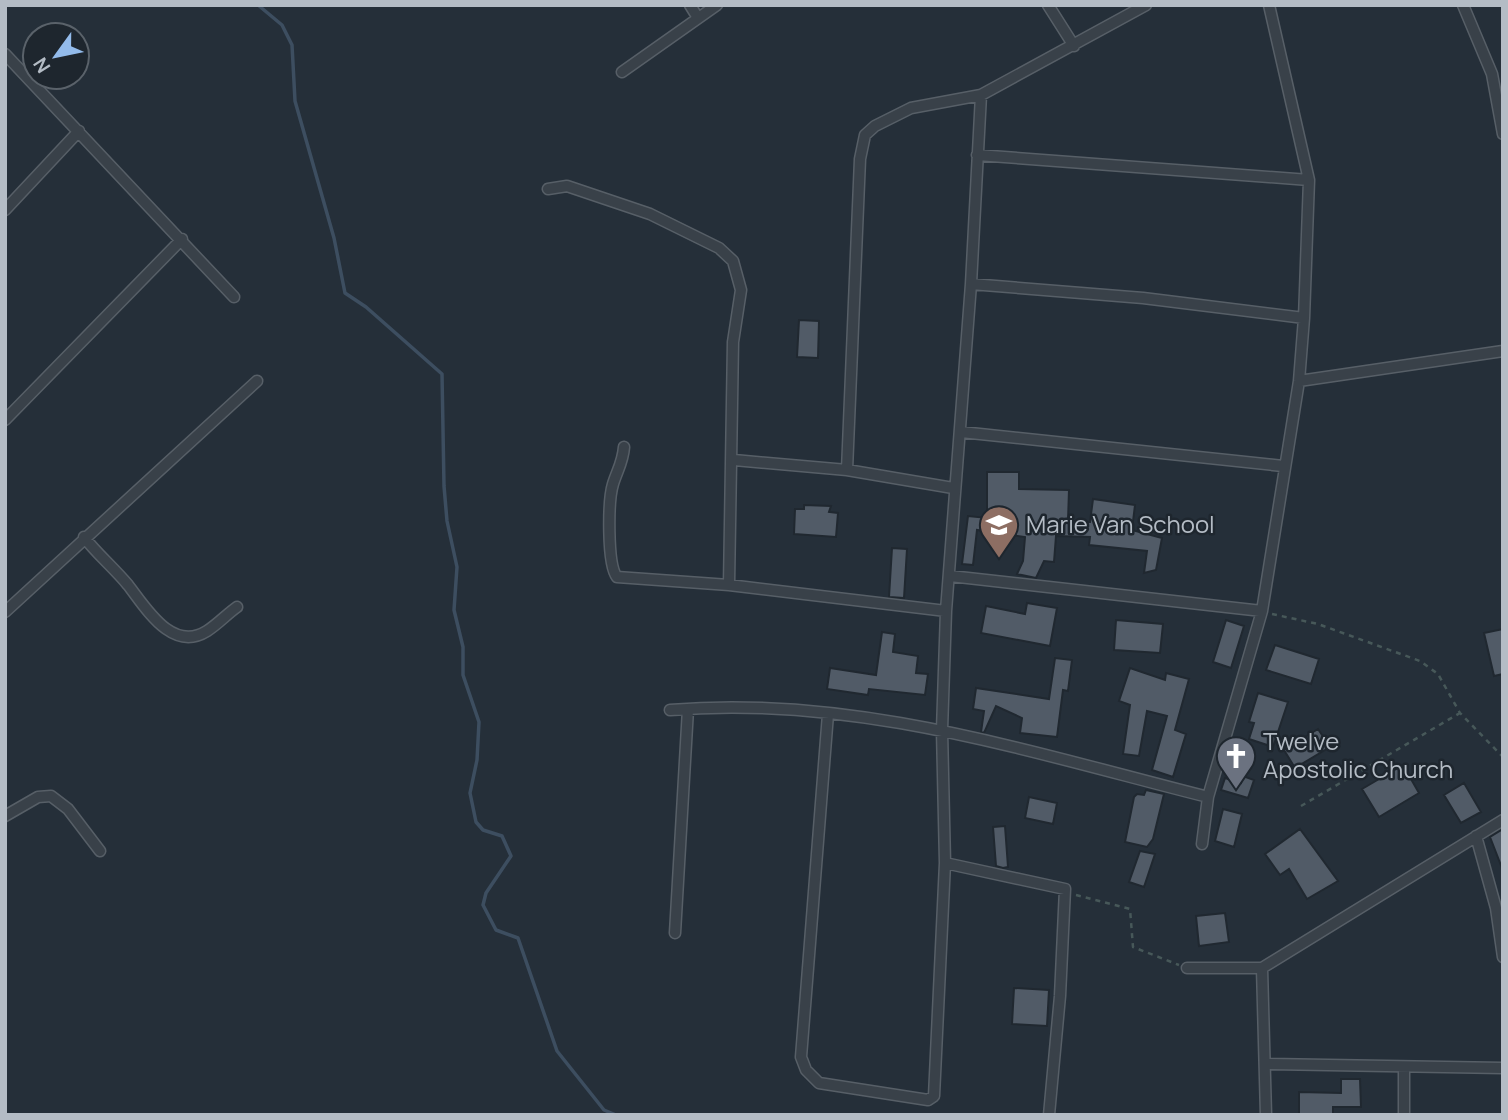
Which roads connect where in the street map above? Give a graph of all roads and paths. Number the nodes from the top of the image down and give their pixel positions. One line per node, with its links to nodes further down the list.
1 (690, 5): 7 (street)
2 (717, 5): 7 (street)
3 (1048, 5): 8 (street)
4 (1146, 5): 8 (street)
5 (1269, 5): 15 (street)
6 (1463, 5): 13 (street)
7 (698, 18): 10 (street)
8 (1074, 46): 11 (street)
9 (5, 54): 12 (street)
10 (621, 72)
11 (981, 95): 14 (street); 30 (street)
12 (79, 131): 17 (street); 18 (street)
13 (1503, 134)
14 (977, 155): 15 (street); 19 (street)
15 (1309, 180): 21 (street)
16 (548, 189): 28 (street)
17 (5, 210)
18 (182, 239): 20 (street); 25 (street)
19 (971, 284): 21 (street); 26 (street)
20 (234, 297)
21 (1304, 318): 24 (street)
22 (1503, 351): 24 (street)
23 (257, 380): 32 (street)
24 (1299, 380): 29 (street)
25 (5, 420)
26 (961, 432): 29 (street); 31 (street)
27 (624, 447): 34 (street)
28 (734, 460): 30 (street); 34 (street)
29 (1283, 466): 37 (street)
30 (847, 470): 31 (street)
31 (953, 488): 33 (street)
32 (84, 537): 35 (street); 38 (street)
33 (950, 576): 36 (street); 37 (street)
34 (729, 585): 36 (street)
35 (237, 607)
36 (946, 611): 43 (street)
37 (1262, 611): 41 (path); 45 (street)
38 (5, 612)
39 (688, 709): 40 (street); 42 (street); 54 (street)
40 (670, 710)
41 (1460, 713): 44 (path); 46 (path)
42 (828, 715): 43 (street); 52 (street)
43 (942, 730): 45 (street); 52 (street)
44 (1503, 757)
45 (1208, 797): 50 (street)
46 (1301, 806)
47 (5, 816): 51 (street)
48 (1503, 820): 49 (street)
49 (1476, 836): 55 (street); 57 (street)
50 (1202, 844)
51 (100, 850)
52 (945, 863): 53 (street)
53 (1066, 892): 56 (path); 61 (street)
54 (676, 933)
55 (1503, 957)
56 (1187, 968): 57 (street)
57 (1262, 968): 58 (street)
58 (1267, 1064): 59 (street); 62 (street)
59 (1404, 1068): 60 (street); 63 (street)
60 (1503, 1068)
61 (1049, 1115)
62 (1266, 1115)
63 (1404, 1115)

